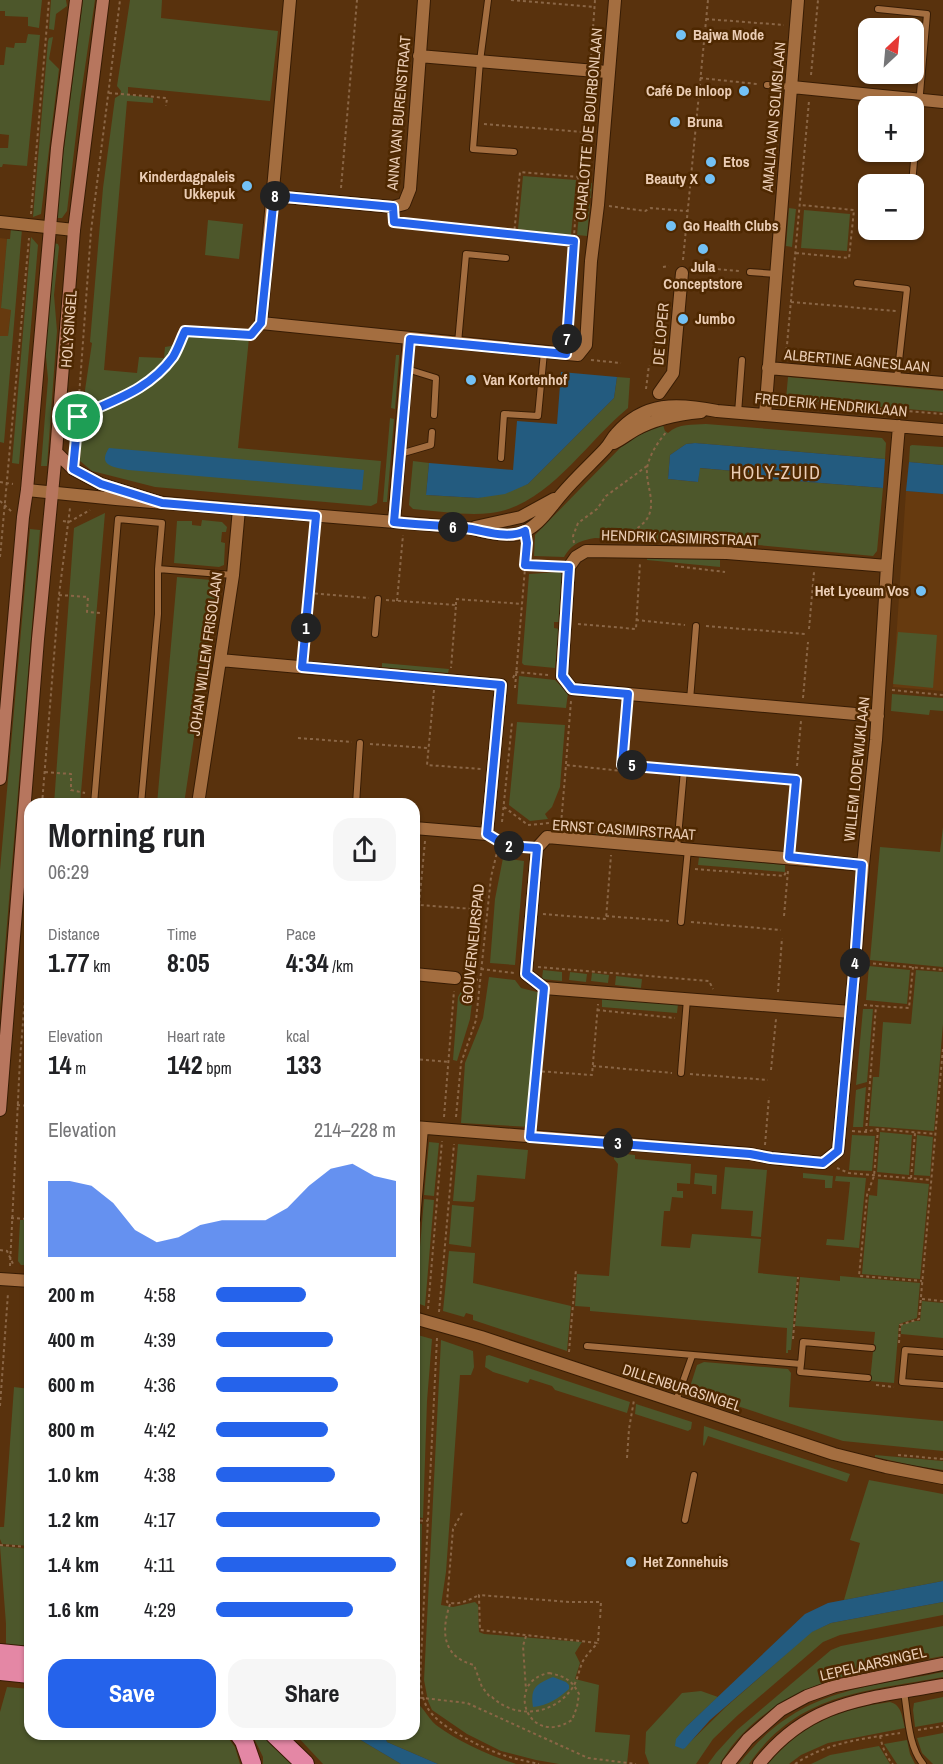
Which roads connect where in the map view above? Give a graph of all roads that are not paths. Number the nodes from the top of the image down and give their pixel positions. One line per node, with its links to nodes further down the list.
1 (76, 0): 21 (street, HOLYSINGEL)
2 (103, 0): 22 (street, HOLYSINGEL)
3 (290, 0): 19 (street)
4 (424, 0): 9 (street, ANNA VAN BURENSTRAAT)
5 (488, 0): 10 (lane)
6 (615, 0): 11 (street, CHARLOTTE DE BOURBONLAAN)
7 (798, 0): 13 (street, AMALIA VAN SOLMSLAAN)
8 (878, 9): 15 (lane)
9 (419, 56): 10 (street); 19 (street, ANNA VAN BURENSTRAAT)
10 (480, 61): 11 (street); 18 (lane)
11 (607, 72): 30 (street, CHARLOTTE DE BOURBONLAAN)
12 (766, 85): 13 (lane)
13 (792, 87): 14 (street); 26 (street, AMALIA VAN SOLMSLAAN)
14 (880, 96)
15 (920, 96)
16 (924, 100): 17 (street)
17 (943, 102)
18 (514, 152)
19 (274, 196): 28 (street)
20 (0, 222): 21 (street)
21 (50, 227): 22 (street); 48 (street, HOLYSINGEL)
22 (74, 230): 45 (street, HOLYSINGEL)
23 (506, 258): 29 (lane)
24 (682, 269): 36 (street, DE LOPER)
25 (750, 272): 26 (lane)
26 (776, 274): 32 (street, AMALIA VAN SOLMSLAAN)
27 (857, 283): 34 (lane)
28 (410, 339): 29 (street); 33 (street)
29 (458, 344): 30 (street)
30 (544, 352): 47 (lane)
31 (742, 360): 38 (lane)
32 (768, 368): 34 (street, ALBERTINE AGNESLAAN); 40 (street, AMALIA VAN SOLMSLAAN)
33 (407, 369): 39 (lane); 46 (street)
34 (897, 379): 35 (street, ALBERTINE AGNESLAAN)
35 (943, 383)
36 (659, 393)
37 (717, 411): 38 (street, FREDERIK HENDRIKLAAN); 44 (street, FREDERIK HENDRIKLAAN); 44 (street, FREDERIK HENDRIKLAAN)
38 (738, 412): 40 (street, FREDERIK HENDRIKLAAN)
39 (434, 415)
40 (765, 415): 41 (street, FREDERIK HENDRIKLAAN)
41 (899, 426): 42 (street, FREDERIK HENDRIKLAAN); 55 (street, WILLEM LODEWIJKLAAN)
42 (943, 430)
43 (432, 432): 46 (lane)
44 (608, 446): 50 (street, FREDERIK HENDRIKLAAN)
45 (56, 452): 49 (street, HOLYSINGEL); 51 (street)
46 (400, 454): 53 (street)
47 (501, 458)
48 (27, 490): 49 (street); 66 (street, HOLYSINGEL)
49 (52, 492): 51 (street, FREDERIK HENDRIKLAAN); 67 (street, HOLYSINGEL)
50 (560, 495): 54 (street, FREDERIK HENDRIKLAAN); 54 (street, FREDERIK HENDRIKLAAN)
51 (162, 503): 52 (street, FREDERIK HENDRIKLAAN)
52 (239, 509): 53 (street, FREDERIK HENDRIKLAAN); 57 (street, JOHAN WILLEM FRISOLAAN)
53 (399, 523): 54 (street, FREDERIK HENDRIKLAAN)
54 (468, 528)
55 (887, 566): 62 (street, HENDRIK CASIMIRSTRAAT); 63 (street, WILLEM LODEWIJKLAAN)
56 (158, 569): 57 (lane); 68 (lane); 69 (lane)
57 (233, 575): 61 (street, JOHAN WILLEM FRISOLAAN)
58 (378, 599): 60 (lane)
59 (696, 626): 62 (lane)
60 (375, 634)
61 (220, 660): 70 (street, JOHAN WILLEM FRISOLAAN); 73 (street)
62 (690, 700): 63 (street)
63 (878, 716): 75 (street, WILLEM LODEWIJKLAAN)
64 (360, 743): 71 (lane)
65 (684, 770): 74 (lane)
66 (0, 779)
67 (25, 798)
68 (94, 798)
69 (142, 798)
70 (199, 798)
71 (356, 798)
72 (24, 812): 82 (street, HOLYSINGEL)
73 (420, 829)
74 (682, 849): 75 (street, ERNST CASIMIRSTRAAT); 76 (lane); 79 (street, ERNST CASIMIRSTRAAT)
75 (862, 865): 80 (street, WILLEM LODEWIJKLAAN)
76 (681, 922)
77 (420, 975): 78 (street)
78 (455, 978)
79 (687, 999): 80 (street); 81 (lane)
80 (851, 1012): 83 (street, WILLEM LODEWIJKLAAN)
81 (681, 1073)
82 (0, 1110)
83 (420, 1127)
84 (5, 1279): 85 (street)
85 (24, 1281)
86 (420, 1320): 94 (street, DILLENBURGSINGEL)
87 (587, 1346): 90 (lane)
88 (872, 1348): 91 (lane)
89 (943, 1353): 93 (lane)
90 (692, 1356): 91 (lane); 94 (lane)
91 (801, 1364): 92 (lane)
92 (868, 1378)
93 (943, 1385)
94 (676, 1402): 96 (street, DILLENBURGSINGEL)
95 (694, 1475): 97 (lane)
96 (943, 1478)
97 (685, 1520)
98 (0, 1653): 99 (highway)
99 (24, 1655)
100 (943, 1664): 109 (street, LEPELAARSINGEL)
101 (0, 1671): 102 (highway)
102 (24, 1673)
103 (943, 1685): 104 (street)
104 (904, 1692): 110 (street); 111 (lane)
105 (243, 1740): 107 (highway)
106 (280, 1740): 108 (highway)
107 (252, 1764)
108 (305, 1764)
109 (728, 1764)
110 (759, 1764)
111 (923, 1764)

